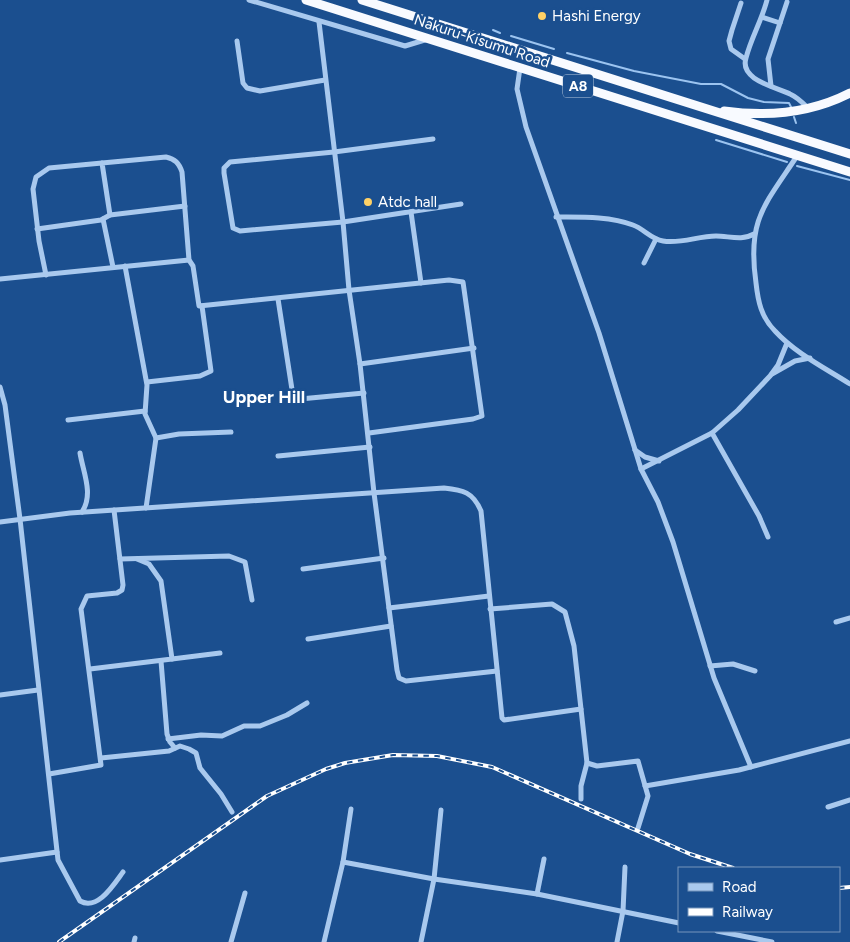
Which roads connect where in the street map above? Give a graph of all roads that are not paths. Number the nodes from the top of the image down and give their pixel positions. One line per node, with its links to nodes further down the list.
1 (249, 0): 8 (street)
2 (306, 0): 10 (highway, Nakuru-Kisumu Road / A8)
3 (362, 0): 17 (highway, Nakuru-Kisumu Road / A8)
4 (767, 0): 7 (street)
5 (787, 2): 9 (street)
6 (741, 3): 12 (street)
7 (762, 18): 9 (street); 12 (street)
8 (319, 22): 10 (street); 14 (street)
9 (780, 23): 15 (street)
10 (428, 39): 13 (highway, Nakuru-Kisumu Road / A8)
11 (237, 41): 14 (street)
12 (745, 59): 15 (street)
13 (520, 68): 22 (highway, Nakuru-Kisumu Road / A8); 29 (street)
14 (325, 80): 20 (street)
15 (771, 86): 18 (street)
16 (850, 93): 18 (highway)
17 (699, 107): 18 (highway); 21 (highway, Nakuru-Kisumu Road / A8)
18 (808, 108)
19 (433, 138): 20 (street)
20 (334, 152): 31 (street); 31 (street)
21 (850, 154)
22 (797, 156): 24 (highway, Nakuru-Kisumu Road / A8); 33 (street)
23 (102, 163): 26 (street); 28 (street); 32 (street)
24 (850, 172)
25 (461, 204): 27 (street)
26 (185, 206): 28 (street); 35 (street)
27 (411, 212): 31 (street); 41 (street)
28 (110, 215): 30 (street)
29 (556, 217): 34 (street); 62 (street)
30 (103, 219): 32 (street); 38 (street)
31 (343, 222): 42 (street)
32 (37, 229): 39 (street)
33 (754, 234): 34 (street); 45 (street)
34 (656, 239): 36 (street)
35 (189, 260): 37 (street); 44 (street)
36 (644, 262)
37 (125, 266): 38 (street); 50 (street)
38 (113, 267): 39 (street)
39 (46, 275): 40 (street)
40 (0, 279)
41 (421, 283): 42 (street); 46 (street)
42 (349, 290): 43 (street); 48 (street)
43 (278, 299): 44 (street); 53 (street)
44 (202, 306): 50 (street)
45 (787, 342): 47 (street); 49 (street)
46 (474, 348): 48 (street); 58 (street)
47 (811, 358): 49 (street); 51 (street)
48 (360, 364): 53 (street)
49 (770, 376): 59 (street)
50 (147, 382): 55 (street)
51 (850, 384)
52 (0, 388): 54 (street)
53 (364, 392): 58 (street)
54 (3, 405): 71 (street)
55 (145, 412): 56 (street); 60 (street)
56 (68, 420)
57 (231, 432): 60 (street)
58 (369, 433): 61 (street)
59 (712, 433): 65 (street); 73 (street)
60 (156, 438): 68 (street)
61 (370, 447): 64 (street); 67 (street)
62 (635, 449): 65 (street); 66 (street)
63 (80, 453): 70 (street)
64 (278, 456)
65 (659, 461): 66 (street)
66 (641, 469): 89 (street)
67 (374, 493): 68 (street); 74 (street); 78 (street)
68 (146, 508): 69 (street)
69 (114, 510): 70 (street); 75 (street)
70 (82, 512): 71 (street)
71 (20, 519): 72 (street); 93 (street)
72 (0, 522)
73 (768, 537)
74 (384, 558): 77 (street); 80 (street)
75 (120, 559): 76 (street); 90 (street)
76 (137, 559): 79 (street); 87 (street)
77 (303, 569)
78 (489, 596): 80 (street); 81 (street)
79 (252, 600)
80 (390, 608): 84 (street)
81 (490, 609): 91 (street); 96 (street)
82 (850, 618): 83 (street)
83 (836, 622)
84 (392, 626): 85 (street); 91 (street)
85 (308, 639)
86 (220, 653): 87 (street)
87 (172, 659): 88 (street)
88 (161, 661): 90 (street); 97 (street)
89 (710, 666): 92 (street); 102 (street)
90 (90, 669): 100 (street)
91 (497, 671): 96 (street)
92 (755, 671)
93 (38, 690): 94 (street); 103 (street)
94 (0, 695)
95 (307, 703): 97 (street)
96 (581, 709): 101 (street)
97 (168, 739): 99 (street)
98 (850, 741): 102 (street)
99 (175, 748): 100 (street); 110 (street)
100 (101, 758): 103 (street)
101 (587, 763): 104 (street); 105 (street)
102 (751, 767): 104 (street)
103 (49, 774): 112 (street)
104 (645, 786): 111 (street)
105 (580, 800)
106 (850, 800): 107 (street)
107 (828, 806)
108 (351, 810): 115 (street)
109 (441, 810): 118 (street)
110 (232, 812)
111 (638, 828)
112 (56, 852): 114 (street); 117 (street)
113 (544, 859): 120 (street)
114 (0, 860)
115 (344, 862): 118 (street); 125 (street)
116 (625, 866): 121 (street)
117 (124, 872)
118 (434, 879): 120 (street); 126 (street)
119 (245, 893): 124 (street)
120 (537, 894): 121 (street)
121 (623, 912): 122 (street); 127 (street)
122 (678, 923)
123 (722, 932): 128 (street)
124 (231, 942)
125 (324, 942)
126 (421, 942)
127 (617, 942)
128 (772, 942)

